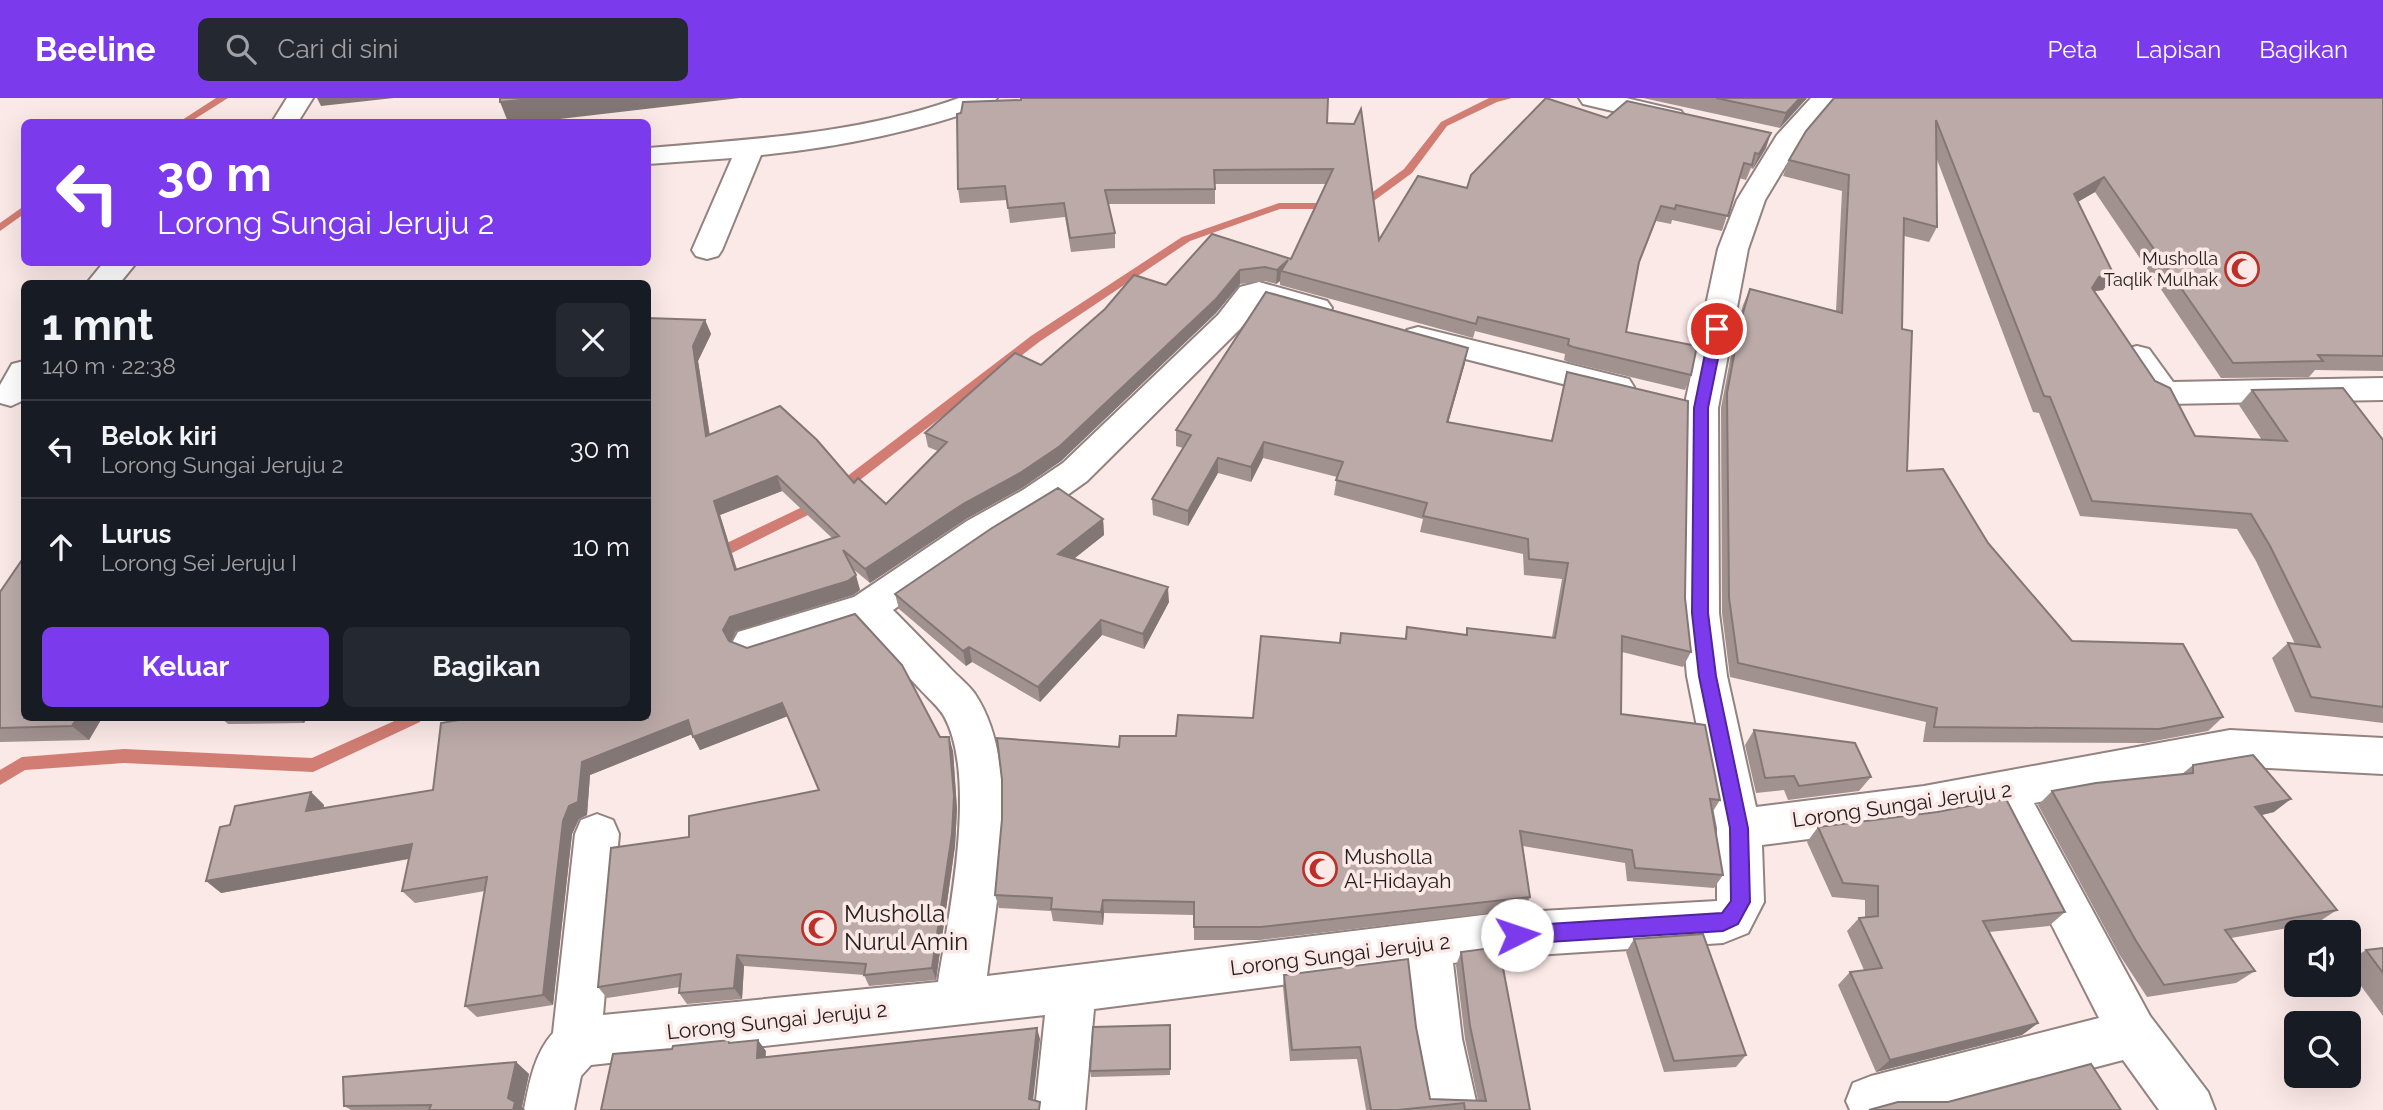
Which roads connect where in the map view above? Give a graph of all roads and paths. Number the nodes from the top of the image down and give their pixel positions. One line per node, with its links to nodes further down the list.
1 (300, 98): 5 (street)
2 (984, 98): 7 (street)
3 (1592, 98): 6 (street)
4 (1825, 98): 16 (street)
5 (287, 119)
6 (1699, 122)
7 (750, 148): 8 (street); 9 (street)
8 (651, 156)
9 (707, 250)
10 (118, 266): 11 (street)
11 (105, 280)
12 (1346, 317): 17 (street)
13 (1386, 328): 16 (street)
14 (2122, 334): 15 (street)
15 (2383, 389)
16 (1675, 402): 21 (street)
17 (867, 608): 18 (street); 25 (street)
18 (752, 643)
19 (2383, 756): 20 (street, Lorong Sungai Jeruju 2)
20 (2005, 790): 21 (street, Lorong Sungai Jeruju 2); 26 (street)
21 (1739, 828): 23 (street, Lorong Sungai Jeruju 2)
22 (597, 834): 27 (street)
23 (1427, 944): 24 (street, Lorong Sungai Jeruju 2); 31 (street)
24 (1072, 989): 25 (street, Lorong Sungai Jeruju 2); 30 (street)
25 (959, 1003): 27 (street, Lorong Sungai Jeruju 2)
26 (2133, 1033): 28 (street); 32 (street)
27 (576, 1044): 29 (street)
28 (1871, 1101)
29 (549, 1110)
30 (1060, 1110)
31 (1453, 1110)
32 (2190, 1110)

